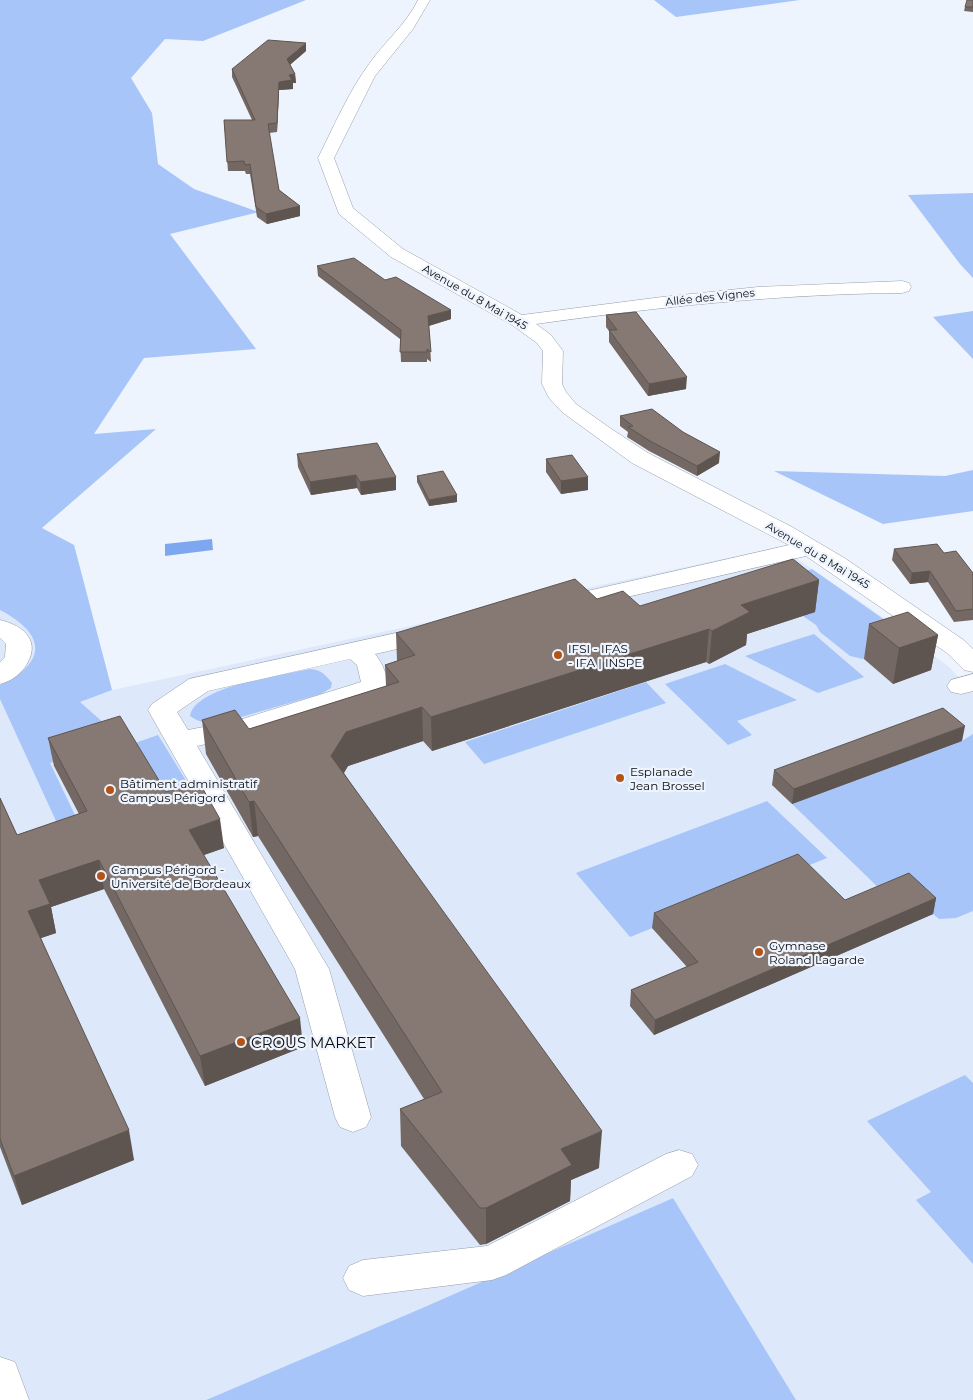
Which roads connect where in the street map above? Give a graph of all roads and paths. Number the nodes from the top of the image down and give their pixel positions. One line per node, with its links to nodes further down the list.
1 (424, 0): 3 (street, Avenue du 8 Mai 1945)
2 (902, 287): 3 (street, Allée des Vignes)
3 (519, 321): 4 (street, Avenue du 8 Mai 1945)
4 (808, 548): 5 (street); 10 (street, Avenue du 8 Mai 1945)
5 (536, 610)
6 (459, 627): 8 (street)
7 (0, 628): 9 (street)
8 (353, 650): 11 (street); 11 (street)
9 (0, 676)
10 (969, 678)
11 (180, 741): 12 (street)
12 (353, 1117)
13 (679, 1165): 14 (street)
14 (362, 1278)
15 (0, 1376): 16 (street)
16 (8, 1400)

